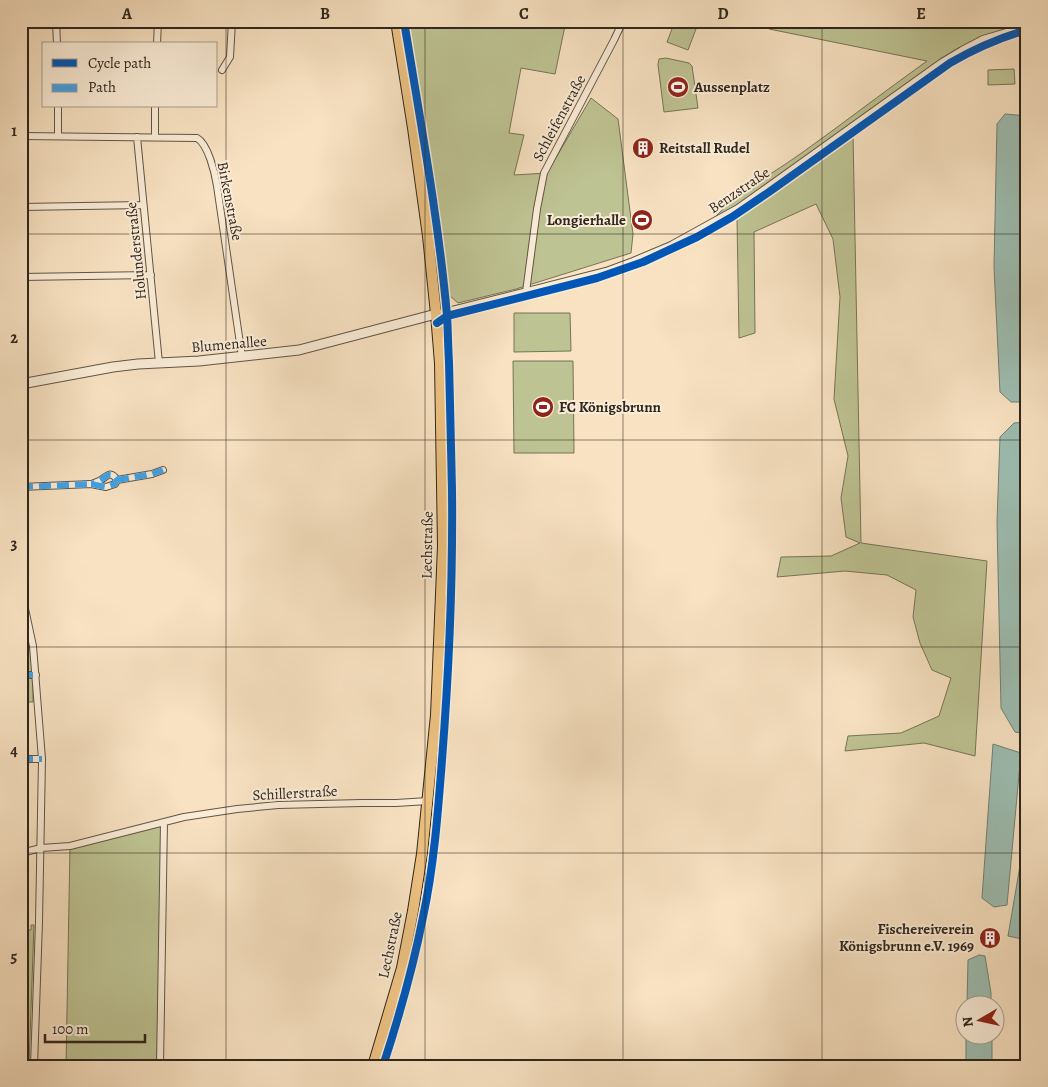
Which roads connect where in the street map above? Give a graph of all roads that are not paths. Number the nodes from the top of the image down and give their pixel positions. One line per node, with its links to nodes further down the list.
1 (56, 21): 7 (street)
2 (158, 21): 8 (street)
3 (232, 21): 9 (street)
4 (396, 21): 21 (main road, Lechstraße)
5 (623, 21): 20 (street, Schleifenstraße)
6 (1027, 26): 20 (street, Benzstraße)
7 (57, 42)
8 (157, 42)
9 (222, 70)
10 (58, 108): 13 (street)
11 (155, 108): 15 (street)
12 (21, 136): 13 (street, Birkenstraße)
13 (58, 136): 14 (street, Birkenstraße)
14 (137, 137): 15 (street, Birkenstraße); 16 (street, Holunderstraße)
15 (155, 137): 22 (street, Birkenstraße)
16 (144, 205): 17 (street); 18 (street, Holunderstraße)
17 (21, 207)
18 (150, 275): 19 (street); 23 (street, Holunderstraße)
19 (21, 277)
20 (526, 292): 21 (street, Benzstraße)
21 (436, 314): 22 (street, Blumenallee); 34 (main road, Lechstraße)
22 (242, 357): 23 (street, Blumenallee)
23 (159, 363): 24 (street, Blumenallee)
24 (21, 384)
25 (163, 470): 26 (street)
26 (117, 480): 27 (street); 27 (street)
27 (91, 484): 28 (street)
28 (21, 487)
29 (21, 590): 31 (street)
30 (21, 675): 31 (street)
31 (36, 675): 33 (street)
32 (21, 759): 33 (street)
33 (42, 759): 36 (street)
34 (428, 801): 35 (street, Schillerstraße); 40 (main road, Lechstraße)
35 (164, 822): 36 (street, Schillerstraße); 39 (street)
36 (41, 848): 37 (street, Schillerstraße); 38 (street)
37 (21, 853)
38 (34, 1066)
39 (160, 1066)
40 (373, 1066)

